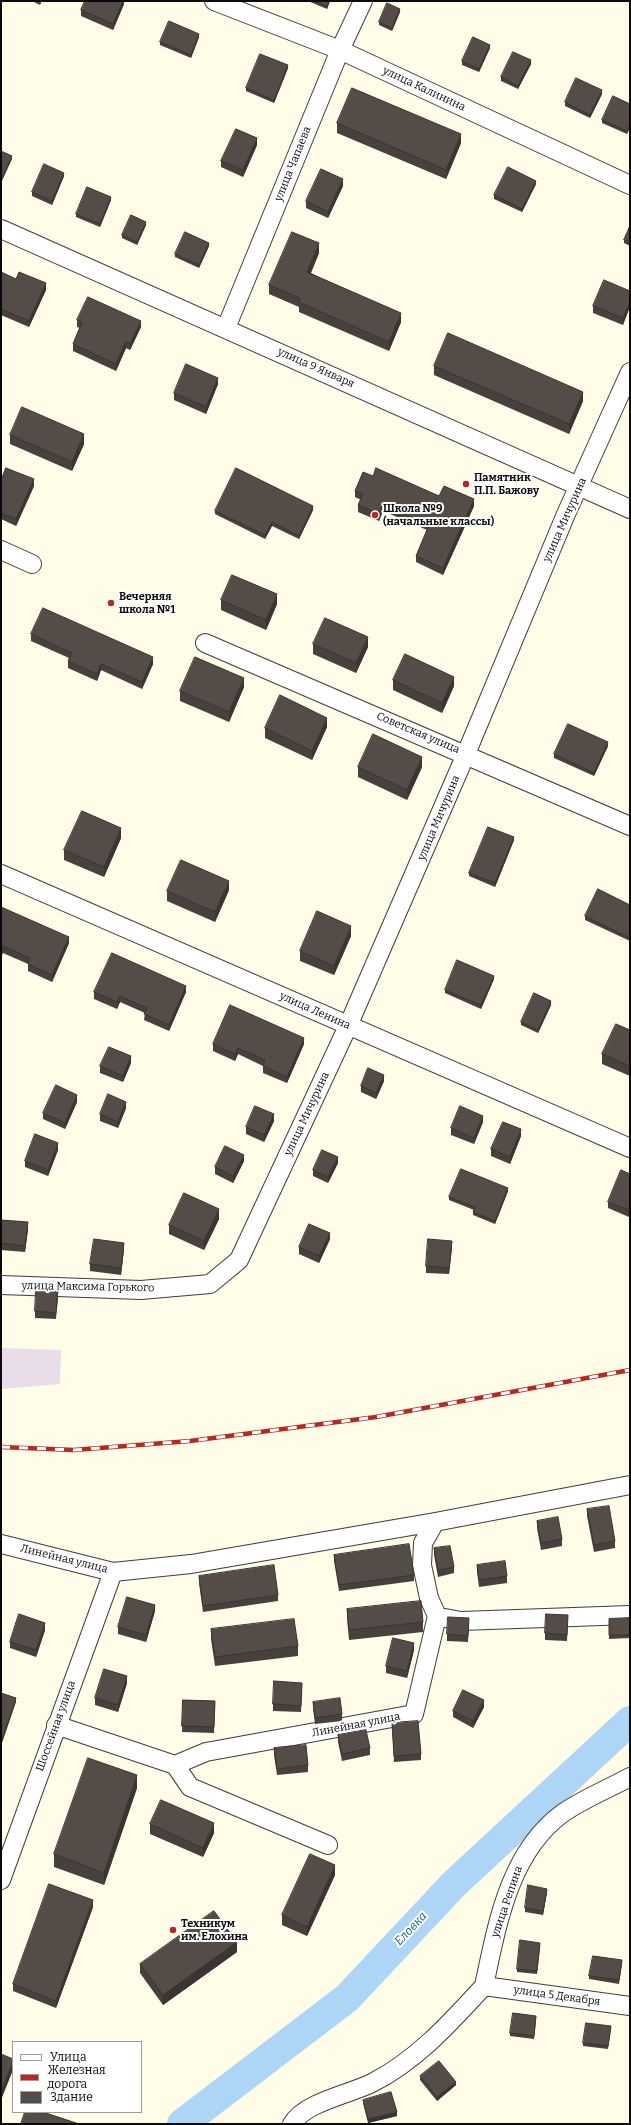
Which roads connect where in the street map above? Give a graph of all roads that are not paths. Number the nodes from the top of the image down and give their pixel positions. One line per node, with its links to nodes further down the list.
1 (214, 1): 3 (street, улица Калинина)
2 (363, 1): 3 (street, улица Чапаева)
3 (340, 50): 4 (street, улица Калинина); 6 (street, улица Чапаева)
4 (630, 185)
5 (1, 229): 6 (street, улица 9 Января)
6 (226, 328): 8 (street, улица 9 Января)
7 (630, 372): 8 (street, улица Мичурина)
8 (579, 486): 9 (street, улица 9 Января); 13 (street, улица Мичурина)
9 (630, 509)
10 (1, 550): 11 (street)
11 (32, 564)
12 (205, 643): 13 (street, Советская улица)
13 (466, 754): 14 (street, Советская улица); 16 (street, улица Мичурина)
14 (630, 826)
15 (1, 874): 16 (street, улица Ленина)
16 (348, 1026): 17 (street, улица Ленина); 18 (street, улица Мичурина)
17 (630, 1148)
18 (239, 1260): 19 (street, улица Максима Горького)
19 (1, 1285)
20 (630, 1485): 21 (street, Линейная улица)
21 (435, 1522): 23 (street, Линейная улица); 25 (street)
22 (1, 1544): 23 (street, Линейная улица)
23 (113, 1572): 26 (street, Шоссейная улица)
24 (630, 1615): 25 (street)
25 (437, 1616): 27 (street, Линейная улица)
26 (56, 1725): 27 (street); 30 (street, Шоссейная улица)
27 (175, 1765): 29 (street)
28 (630, 1777): 31 (street, улица Репина)
29 (328, 1845)
30 (1, 1880)
31 (484, 1986): 32 (street, улица 5 Декабря); 33 (street)
32 (630, 2006)
33 (292, 2124)

